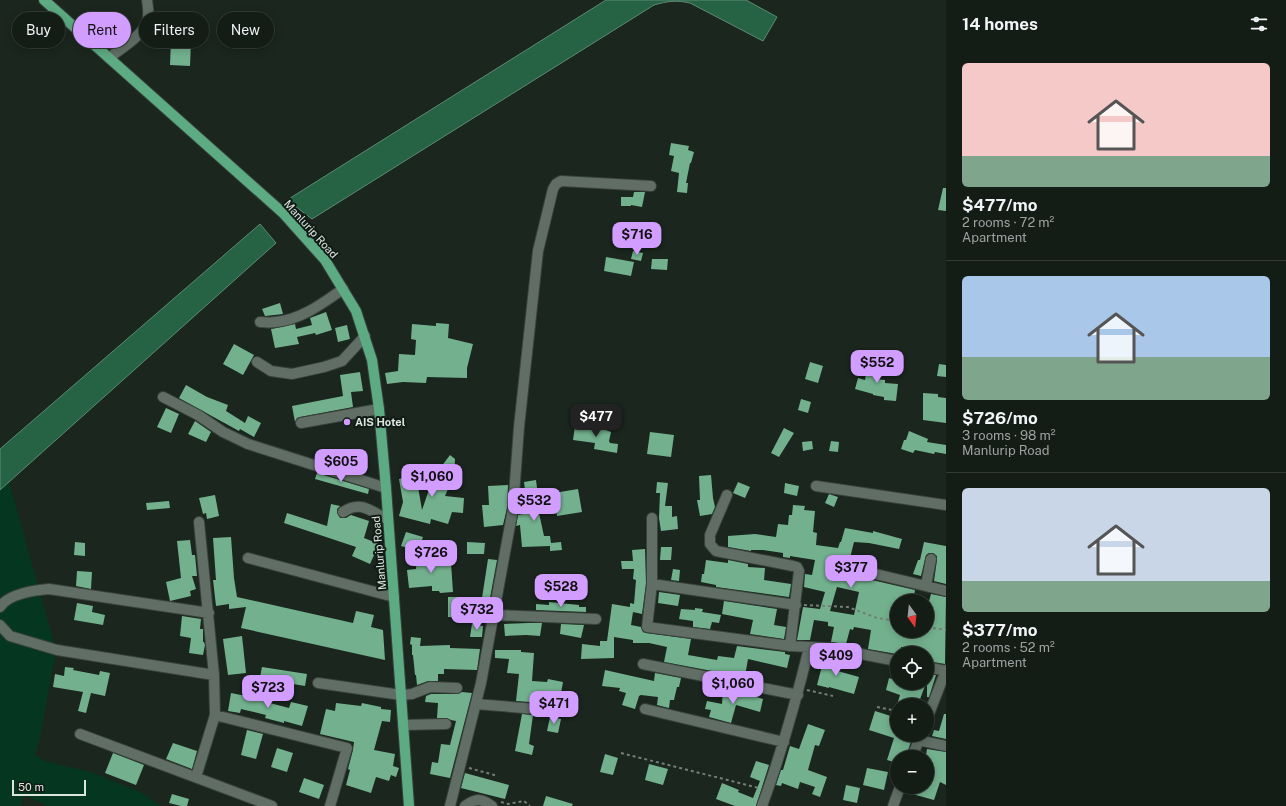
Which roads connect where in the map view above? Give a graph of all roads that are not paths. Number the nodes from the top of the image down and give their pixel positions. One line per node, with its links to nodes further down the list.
1 (44, 0): 3 (main road, Manlurip Road)
2 (148, 0): 3 (street)
3 (109, 58): 5 (main road, Manlurip Road)
4 (651, 186): 30 (street)
5 (343, 290): 6 (street); 7 (main road, Manlurip Road)
6 (260, 322)
7 (365, 336): 8 (street); 10 (main road, Manlurip Road)
8 (257, 362)
9 (163, 397): 13 (street)
10 (379, 409): 11 (street); 13 (main road, Manlurip Road)
11 (302, 423)
12 (816, 486): 15 (street)
13 (386, 488): 18 (main road, Manlurip Road)
14 (727, 495): 27 (street)
15 (946, 505)
16 (343, 512): 18 (street)
17 (652, 518): 23 (street)
18 (387, 519): 26 (main road, Manlurip Road)
19 (199, 522): 29 (street)
20 (248, 558): 26 (street)
21 (931, 559): 24 (street)
22 (862, 571): 24 (street)
23 (652, 584): 27 (street); 33 (street)
24 (926, 586): 25 (street)
25 (946, 591)
26 (394, 597): 43 (main road, Manlurip Road)
27 (796, 605): 33 (street)
28 (0, 606): 29 (street)
29 (209, 613): 39 (street)
30 (494, 615): 31 (street); 45 (street)
31 (596, 619)
32 (0, 625): 39 (street)
33 (790, 646): 34 (street)
34 (809, 648): 35 (street); 42 (street)
35 (890, 660)
36 (643, 664): 42 (street)
37 (934, 668): 38 (street)
38 (946, 671): 44 (street)
39 (214, 674): 48 (street)
40 (318, 682): 43 (street)
41 (457, 688): 43 (street)
42 (799, 691): 52 (street)
43 (401, 695): 50 (main road, Manlurip Road)
44 (934, 701)
45 (476, 704): 47 (street); 60 (street)
46 (644, 710): 52 (street)
47 (560, 711)
48 (215, 715): 55 (street); 58 (street)
49 (446, 724): 50 (street)
50 (403, 725): 59 (main road, Manlurip Road)
51 (80, 734): 55 (street)
52 (784, 742): 63 (street)
53 (932, 742): 54 (street)
54 (946, 746)
55 (196, 778): 57 (street)
56 (897, 794): 64 (street)
57 (272, 806)
58 (330, 806)
59 (409, 806)
60 (450, 806)
61 (465, 806): 62 (street)
62 (492, 806)
63 (762, 806)
64 (893, 806)

